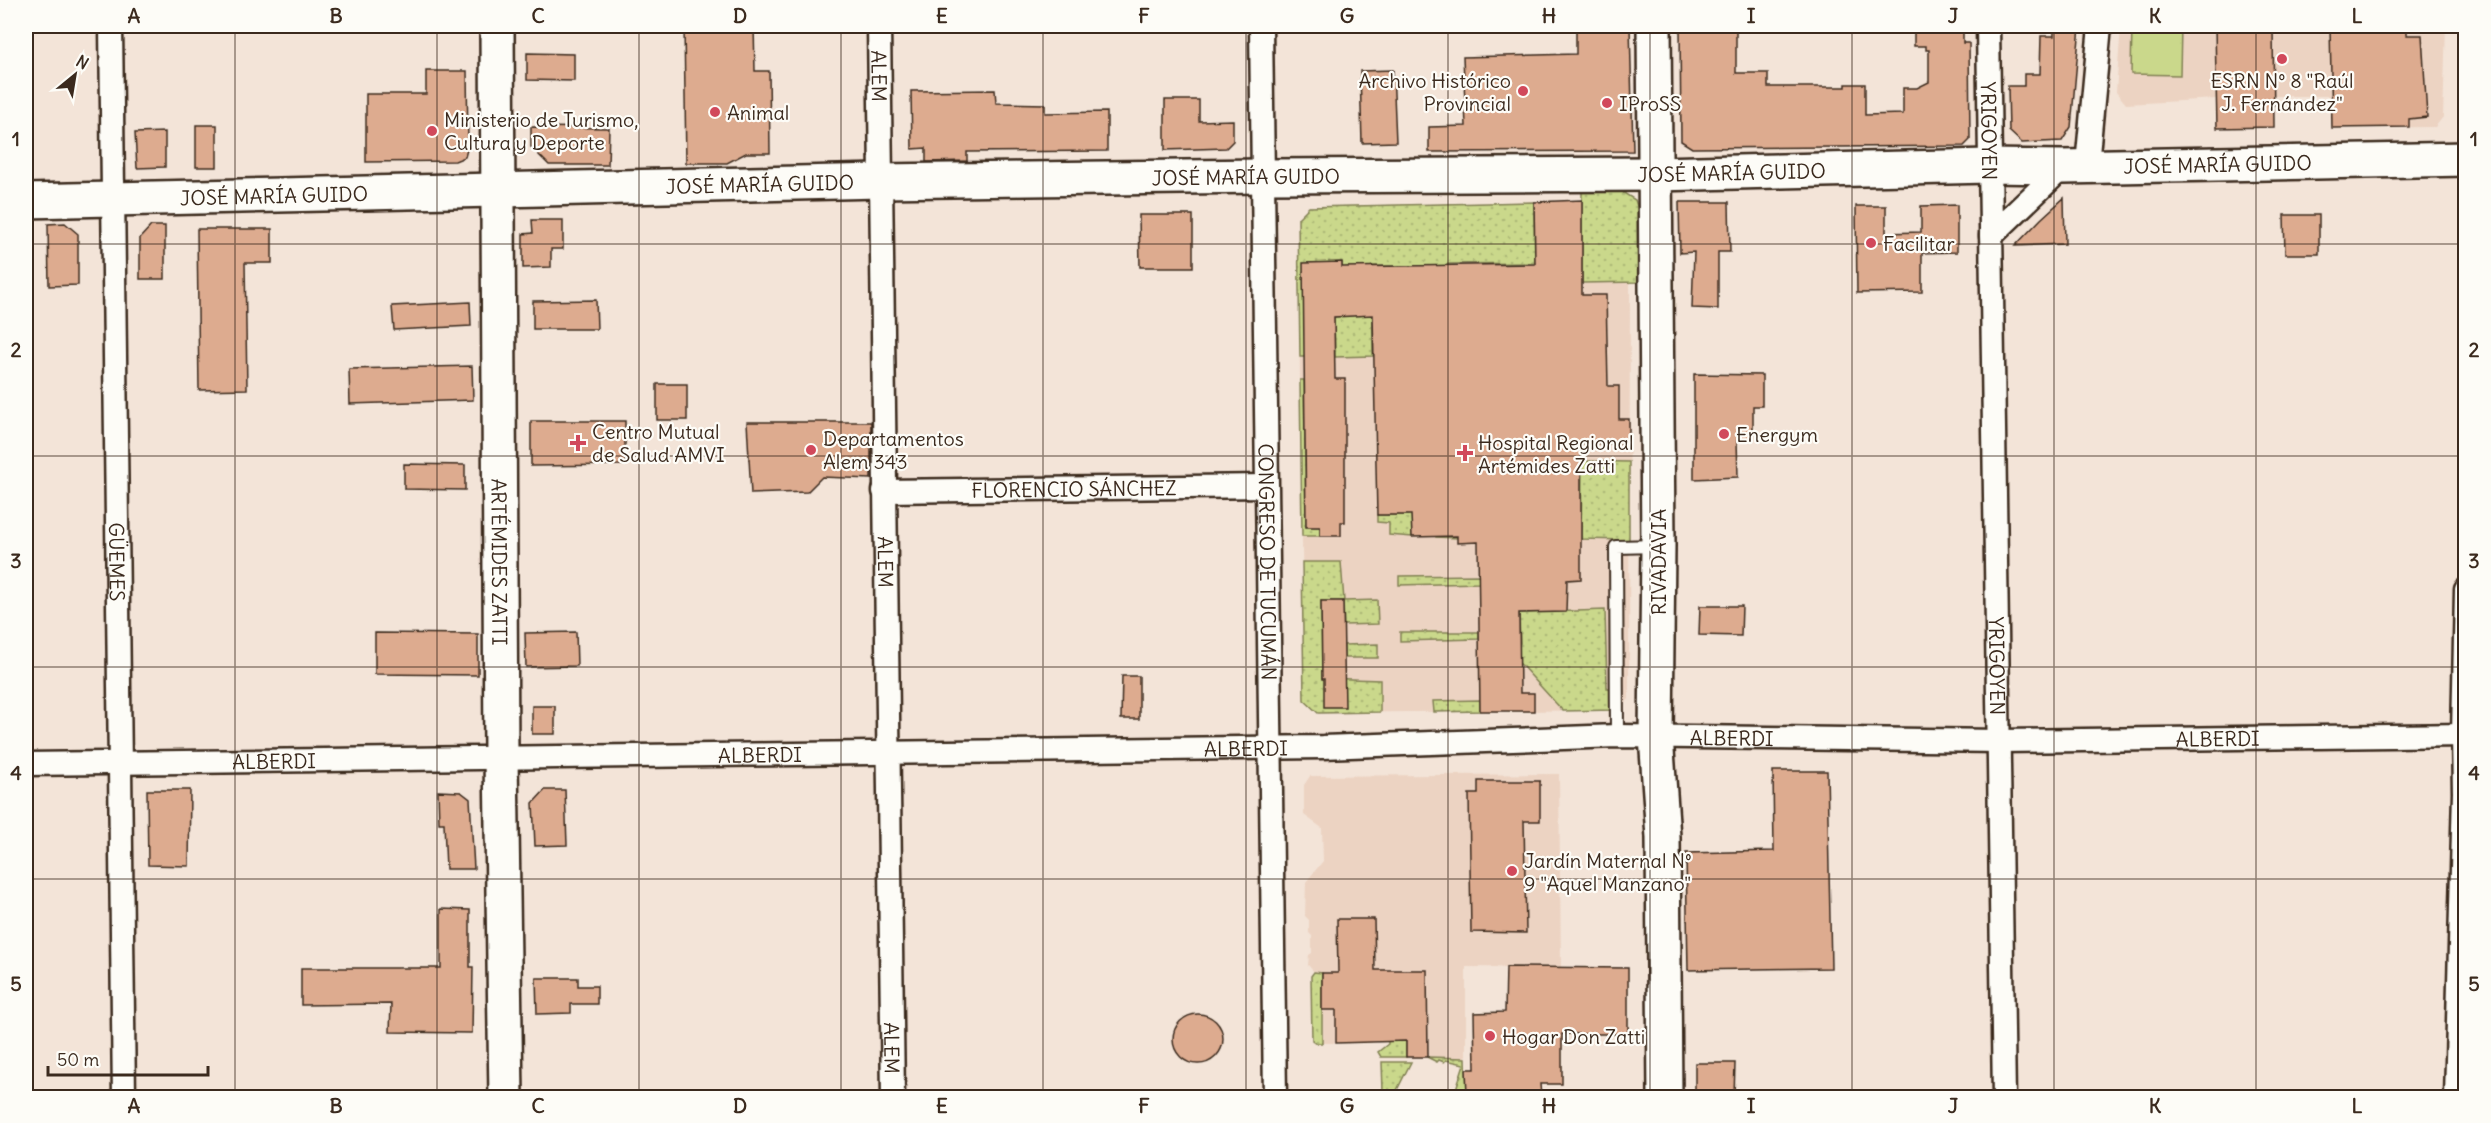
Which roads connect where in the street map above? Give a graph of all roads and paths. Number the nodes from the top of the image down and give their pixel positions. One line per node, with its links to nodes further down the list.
1 (111, 26): 15 (street, GÜEMES)
2 (497, 26): 14 (main road, ARTÉMIDES ZATTI)
3 (879, 26): 13 (street, ALEM)
4 (1261, 26): 12 (street, CONGRESO DE TUCUMÁN)
5 (1654, 26): 11 (main road, RIVADAVIA)
6 (1988, 26): 9 (street, YRIGOYEN)
7 (2100, 26): 10 (street)
8 (2466, 159): 10 (main road, JOSÉ MARÍA GUIDO)
9 (1989, 166): 10 (main road, JOSÉ MARÍA GUIDO); 11 (main road, JOSÉ MARÍA GUIDO); 17 (street, YRIGOYEN)
10 (2075, 166): 17 (street)
11 (1657, 174): 12 (main road, JOSÉ MARÍA GUIDO); 20 (main road, RIVADAVIA)
12 (1262, 176): 13 (main road, JOSÉ MARÍA GUIDO); 18 (street, CONGRESO DE TUCUMÁN)
13 (880, 181): 14 (main road, JOSÉ MARÍA GUIDO); 19 (street, ALEM)
14 (499, 189): 15 (main road, JOSÉ MARÍA GUIDO); 28 (main road, ARTÉMIDES ZATTI)
15 (113, 198): 16 (main road, JOSÉ MARÍA GUIDO); 29 (street, GÜEMES)
16 (26, 201)
17 (1991, 236): 25 (street, YRIGOYEN)
18 (1266, 486): 19 (street, FLORENCIO SÁNCHEZ); 26 (street, CONGRESO DE TUCUMÁN)
19 (884, 491): 27 (street, ALEM)
20 (1658, 546): 23 (lane); 24 (main road, RIVADAVIA)
21 (2466, 591): 22 (street)
22 (2464, 735): 25 (street, ALBERDI); 37 (street)
23 (1617, 736): 24 (street, ALBERDI); 26 (street, ALBERDI)
24 (1656, 736): 25 (street, ALBERDI); 35 (main road, RIVADAVIA)
25 (2000, 741): 36 (street, YRIGOYEN)
26 (1270, 747): 27 (street, ALBERDI); 34 (street, CONGRESO DE TUCUMÁN)
27 (888, 754): 28 (street, ALBERDI); 33 (street, ALEM)
28 (501, 758): 29 (street, ALBERDI); 32 (main road, ARTÉMIDES ZATTI)
29 (120, 763): 30 (street, ALBERDI); 31 (street, GÜEMES)
30 (26, 764)
31 (124, 1098)
32 (506, 1098)
33 (892, 1098)
34 (1275, 1098)
35 (1665, 1098)
36 (2004, 1098)
37 (2456, 1098)

